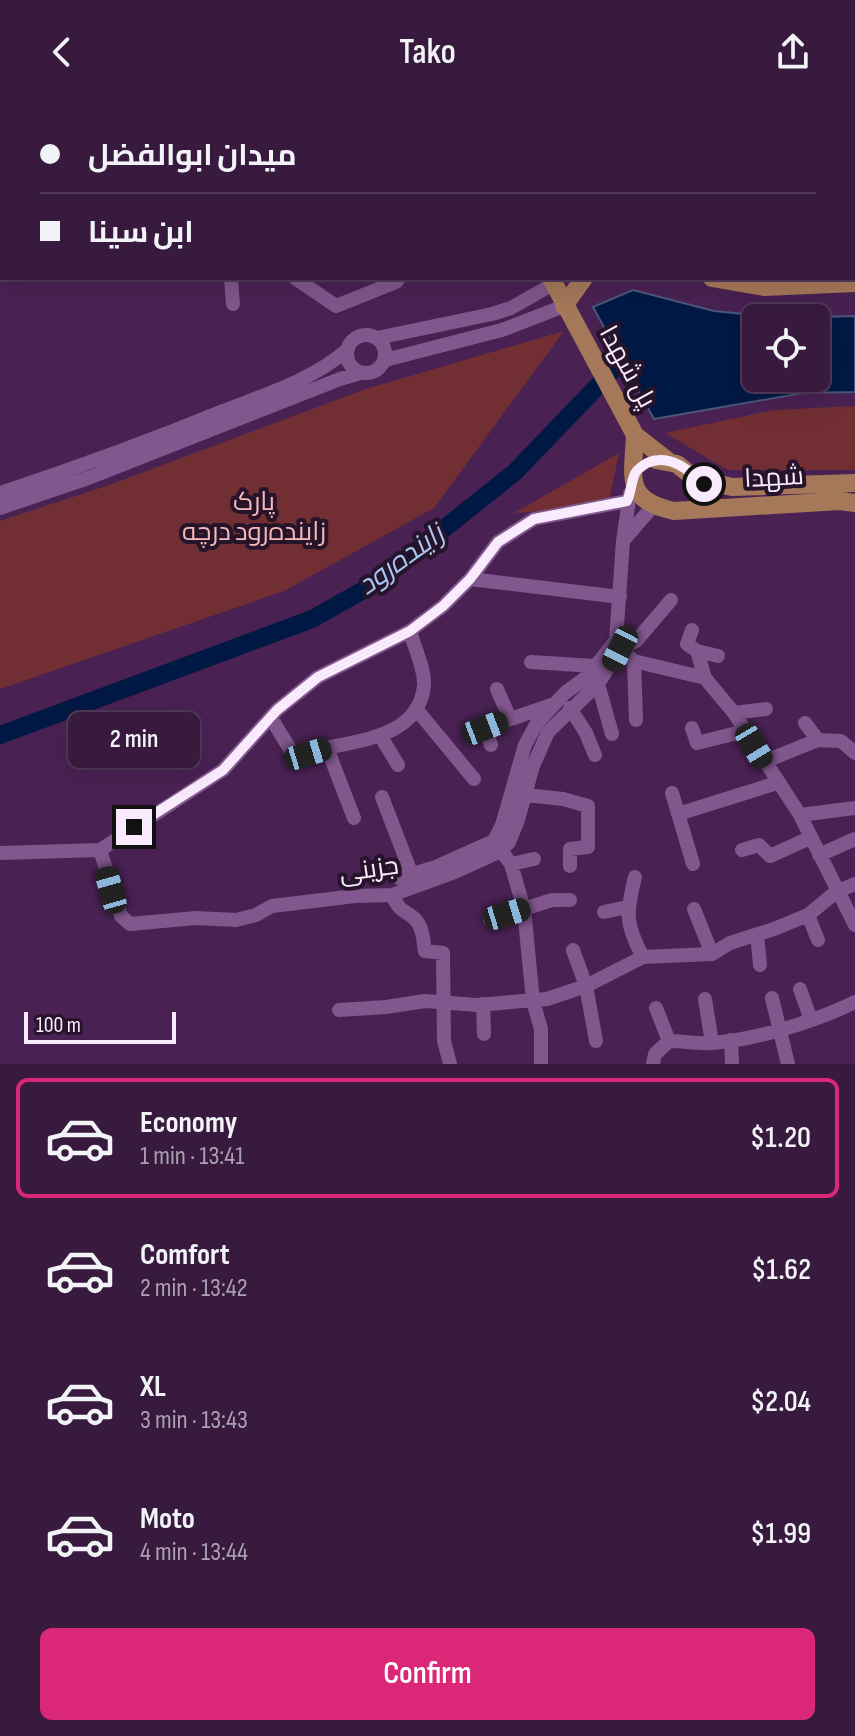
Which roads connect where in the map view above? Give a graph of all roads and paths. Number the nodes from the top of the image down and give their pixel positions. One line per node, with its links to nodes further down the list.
1 (231, 280): 8 (street)
2 (298, 280): 3 (street)
3 (398, 280)
4 (583, 280): 9 (main road)
5 (724, 280): 7 (main road)
6 (552, 281): 9 (main road, پل شهدا); 10 (street)
7 (855, 283)
8 (233, 304)
9 (564, 306): 12 (street); 14 (main road, پل شهدا)
10 (377, 338): 11 (street); 12 (street)
11 (348, 349): 13 (street); 19 (street)
12 (385, 360): 13 (street)
13 (361, 373): 22 (street)
14 (635, 435): 15 (main road); 18 (main road)
15 (667, 460): 16 (main road); 18 (main road)
16 (698, 479): 17 (main road, شهدا); 23 (main road)
17 (855, 483)
18 (632, 487): 21 (main road); 24 (street); 25 (street)
19 (0, 493)
20 (855, 503): 23 (main road, شهدا)
21 (653, 506): 23 (main road); 24 (street)
22 (0, 508)
23 (696, 509)
24 (623, 541): 26 (street)
25 (470, 579): 26 (street); 29 (street)
26 (620, 597): 30 (street)
27 (671, 600): 30 (street)
28 (692, 630): 31 (street)
29 (410, 631): 42 (street); 44 (street)
30 (618, 645): 33 (street); 35 (street); 37 (street)
31 (697, 651): 32 (street); 36 (street)
32 (718, 656)
33 (634, 661): 36 (street); 46 (street)
34 (531, 662): 35 (street)
35 (594, 666): 39 (street)
36 (705, 678): 43 (street)
37 (598, 684): 40 (street); 50 (street)
38 (497, 689): 45 (street)
39 (554, 704): 45 (street); 55 (street)
40 (570, 708): 55 (street); 58 (street)
41 (766, 709): 43 (street)
42 (417, 710): 51 (street); 62 (street)
43 (734, 713): 49 (street)
44 (271, 718): 54 (street); 74 (street)
45 (510, 719): 53 (street)
46 (636, 720)
47 (805, 723): 52 (street)
48 (692, 728): 49 (street)
49 (745, 731): 59 (street)
50 (612, 734)
51 (381, 737): 54 (street); 60 (street)
52 (818, 740): 56 (street); 57 (street)
53 (491, 745)
54 (327, 748): 70 (street)
55 (531, 748): 65 (street)
56 (798, 750): 59 (street); 61 (street)
57 (855, 753)
58 (595, 755)
59 (763, 762): 63 (street)
60 (398, 765)
61 (803, 765)
62 (474, 779)
63 (777, 783): 68 (street); 69 (street)
64 (672, 793): 68 (street)
65 (519, 795): 73 (street); 81 (street)
66 (382, 797): 83 (street)
67 (855, 808): 69 (street)
68 (678, 814): 80 (street)
69 (800, 815): 71 (street)
70 (354, 818)
71 (810, 838): 75 (street); 77 (street)
72 (855, 839): 77 (street)
73 (498, 846): 79 (street); 83 (street, جزینی)
74 (100, 850): 76 (street); 86 (street, جزینی)
75 (742, 850)
76 (0, 853)
77 (819, 855): 85 (street)
78 (534, 859): 79 (street)
79 (511, 864): 89 (street)
80 (693, 864)
81 (570, 866)
82 (635, 877): 88 (street)
83 (409, 879): 86 (street, جزینی)
84 (855, 884): 85 (street)
85 (836, 892): 92 (street); 94 (street)
86 (392, 895): 105 (street)
87 (570, 900): 89 (street)
88 (627, 907): 91 (street); 99 (street)
89 (524, 909): 93 (street); 106 (street)
90 (694, 909): 98 (street)
91 (604, 912)
92 (808, 915): 95 (street); 96 (street)
93 (490, 920)
94 (855, 925)
95 (757, 934): 98 (street); 100 (street)
96 (818, 940)
97 (573, 950): 101 (street)
98 (712, 954): 99 (street)
99 (643, 957): 101 (street)
100 (760, 965)
101 (586, 986): 106 (street); 115 (street)
102 (800, 989): 111 (street)
103 (772, 998): 112 (street)
104 (705, 999): 117 (street)
105 (444, 1001): 108 (street); 110 (street); 118 (street)
106 (533, 1001): 108 (street); 119 (street)
107 (855, 1002): 111 (street)
108 (483, 1004): 113 (street)
109 (656, 1008): 116 (street)
110 (339, 1010)
111 (811, 1020): 112 (street)
112 (779, 1030): 114 (street); 122 (street)
113 (484, 1034)
114 (731, 1040): 117 (street); 121 (street)
115 (596, 1041)
116 (669, 1041): 117 (street); 120 (street)
117 (712, 1043)
118 (450, 1064)
119 (541, 1064)
120 (653, 1064)
121 (732, 1064)
122 (788, 1064)

